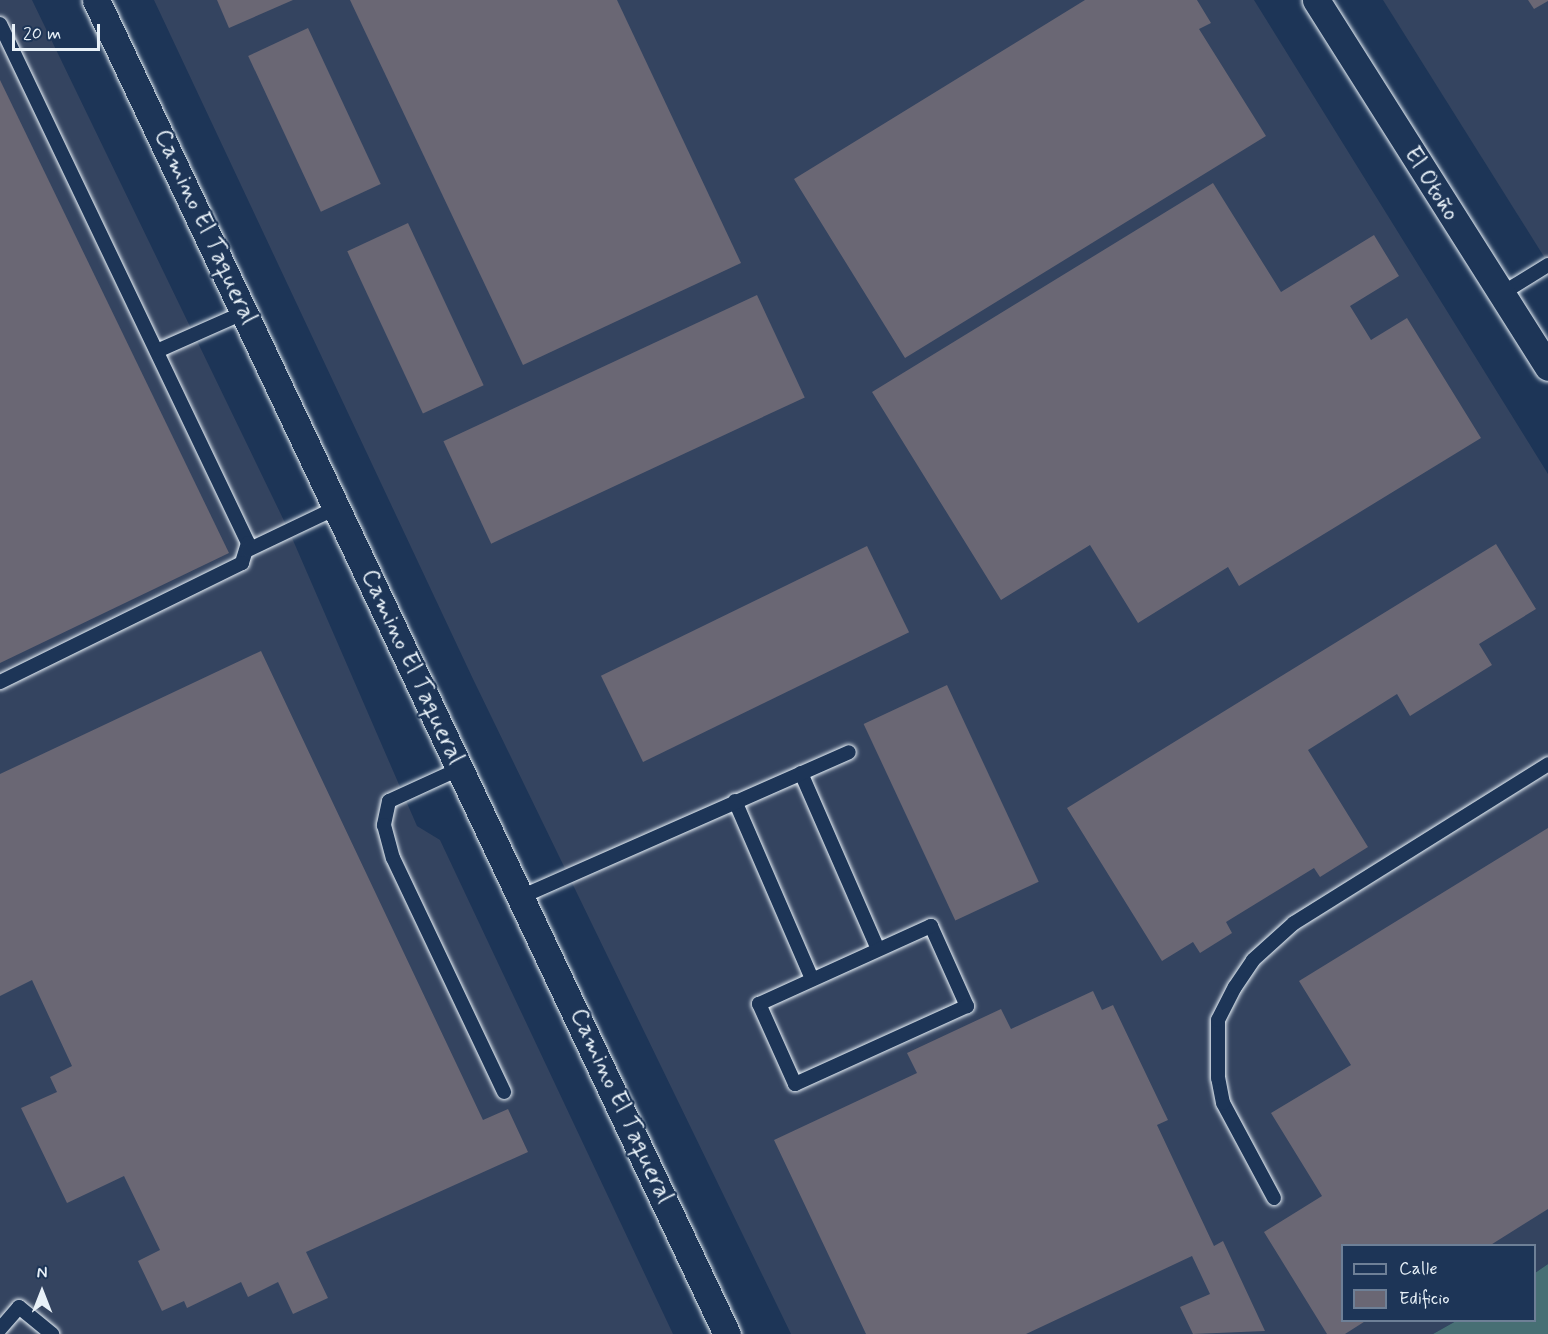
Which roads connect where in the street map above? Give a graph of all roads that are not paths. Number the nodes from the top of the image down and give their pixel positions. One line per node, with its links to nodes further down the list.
1 (96, 0): 6 (street, Camino El Taqueral)
2 (1316, 0): 5 (street, El Otoño)
3 (0, 24): 7 (lane)
4 (1548, 265): 5 (lane)
5 (1501, 294): 8 (street, El Otoño)
6 (245, 312): 7 (lane); 9 (street, Camino El Taqueral)
7 (157, 351): 10 (lane)
8 (1548, 367)
9 (338, 507): 10 (lane); 14 (street, Camino El Taqueral)
10 (248, 550): 11 (lane)
11 (0, 682)
12 (849, 752): 15 (lane)
13 (1548, 764): 21 (lane)
14 (459, 769): 17 (street, Camino El Taqueral); 20 (lane)
15 (801, 773): 16 (lane); 18 (lane)
16 (735, 801): 17 (lane); 19 (lane)
17 (523, 896): 24 (street, Camino El Taqueral)
18 (878, 950): 19 (lane); 19 (lane)
19 (812, 980)
20 (504, 1092)
21 (1274, 1198)
22 (0, 1329): 23 (lane)
23 (52, 1334)
24 (727, 1334)

